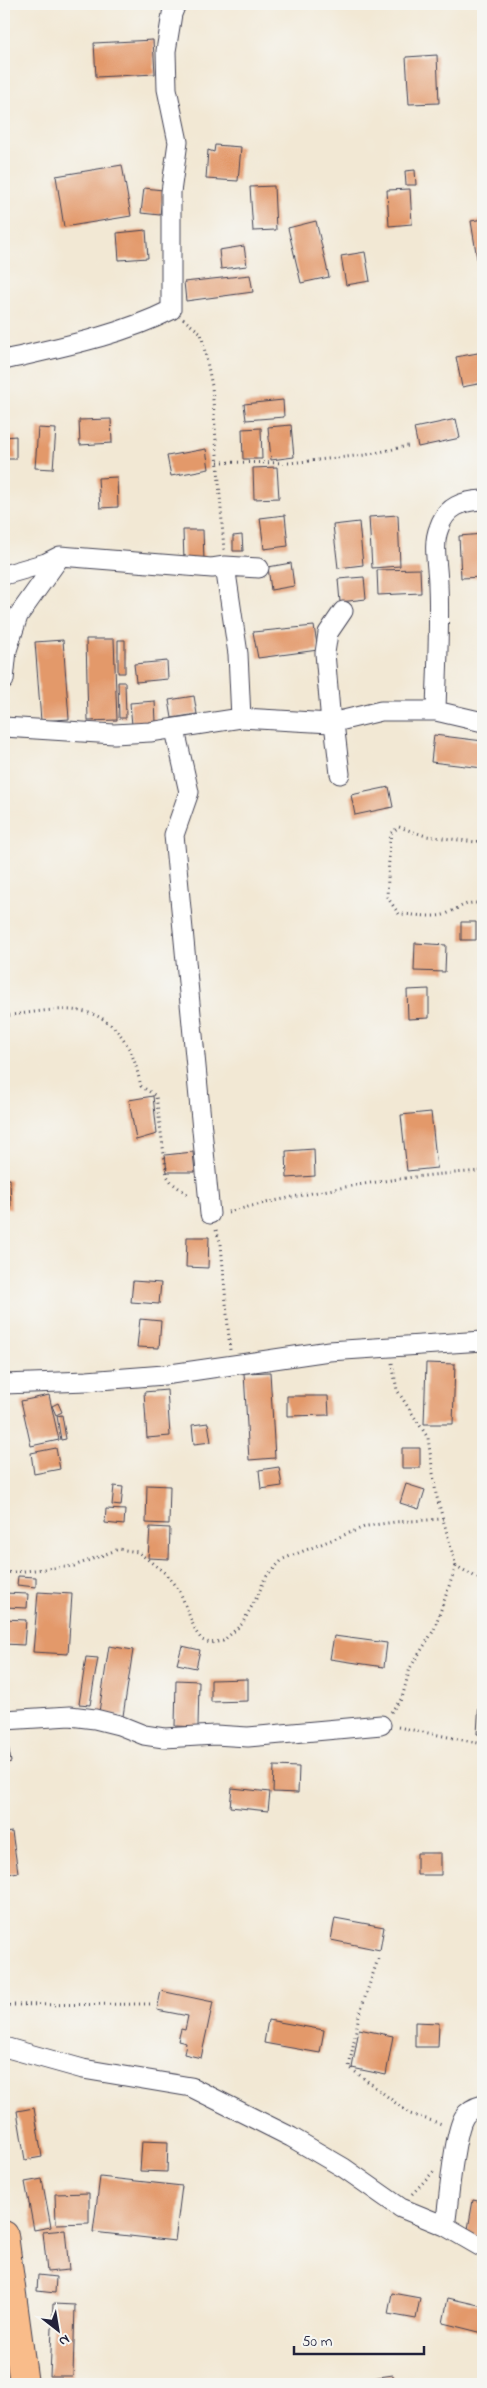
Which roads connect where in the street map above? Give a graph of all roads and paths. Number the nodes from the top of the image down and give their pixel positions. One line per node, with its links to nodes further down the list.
1 (176, 4): 2 (street)
2 (171, 310): 3 (street); 5 (path)
3 (4, 360)
4 (408, 446): 5 (path)
5 (218, 462): 8 (path)
6 (483, 500): 13 (street)
7 (60, 556): 8 (street); 10 (street); 12 (street)
8 (225, 566): 9 (street); 14 (street)
9 (259, 568)
10 (4, 575)
11 (343, 611): 16 (street)
12 (4, 680)
13 (436, 711): 15 (street); 16 (street)
14 (241, 718): 16 (street); 18 (street)
15 (483, 722)
16 (332, 723): 19 (street)
17 (4, 727): 18 (street)
18 (175, 730): 24 (street)
19 (340, 774)
20 (483, 840): 21 (path)
21 (483, 905)
22 (4, 1016): 24 (path)
23 (483, 1171): 24 (path)
24 (210, 1214): 27 (path)
25 (483, 1341): 26 (street)
26 (389, 1348): 27 (street); 29 (path)
27 (232, 1365): 28 (street)
28 (4, 1384)
29 (443, 1519): 30 (path); 31 (path)
30 (456, 1566): 32 (path); 34 (path)
31 (4, 1572)
32 (483, 1581)
33 (4, 1720): 34 (street)
34 (381, 1725): 35 (path)
35 (483, 1744)
36 (378, 1959): 41 (path)
37 (152, 2004): 38 (path)
38 (4, 2005)
39 (4, 2047): 43 (street)
40 (483, 2105): 41 (street)
41 (457, 2140): 42 (street)
42 (454, 2166): 43 (path); 44 (street)
43 (401, 2208): 44 (street)
44 (445, 2226): 46 (street)
45 (4, 2235): 47 (main road)
46 (483, 2248)
47 (24, 2384)

